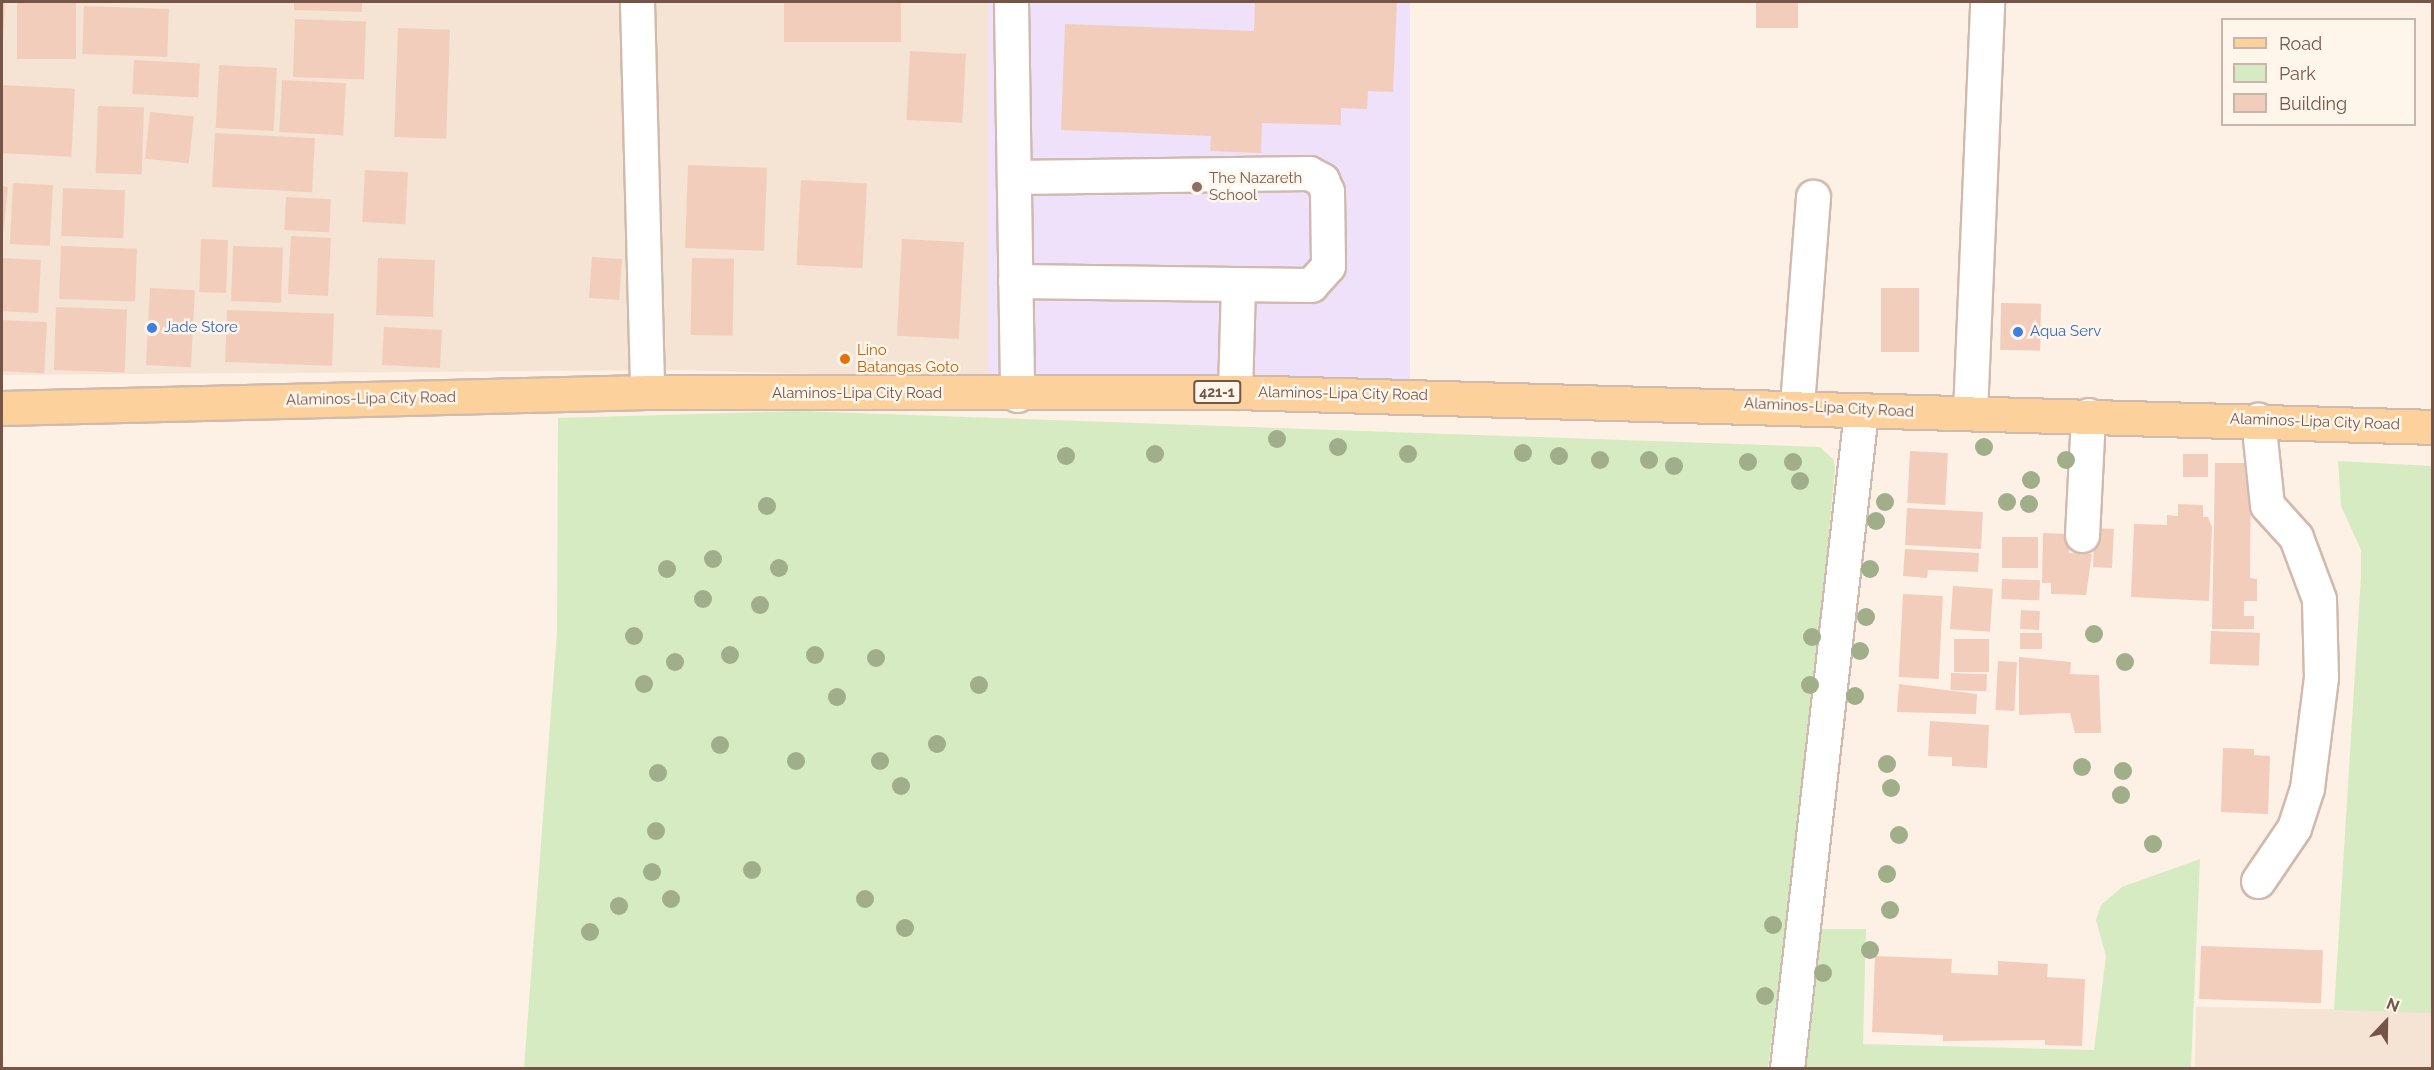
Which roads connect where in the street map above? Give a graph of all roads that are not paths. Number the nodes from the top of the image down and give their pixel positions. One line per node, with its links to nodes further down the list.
1 (637, 2): 8 (street)
2 (1011, 2): 4 (street)
3 (1987, 2): 14 (street)
4 (1014, 177): 6 (street); 7 (street)
5 (1813, 197): 11 (street)
6 (1015, 282): 7 (street); 10 (street)
7 (1238, 285): 9 (street)
8 (647, 392): 10 (main road, Alaminos-Lipa City Road / 421-1); 12 (main road, Alaminos-Lipa City Road / 421-1)
9 (1235, 392): 10 (main road, Alaminos-Lipa City Road / 421-1); 11 (main road, Alaminos-Lipa City Road / 421-1)
10 (1017, 395)
11 (1797, 405): 13 (main road, Alaminos-Lipa City Road / 421-1)
12 (2, 408)
13 (1861, 411): 14 (main road, Alaminos-Lipa City Road / 421-1); 20 (street)
14 (1970, 413): 15 (main road, Alaminos-Lipa City Road / 421-1)
15 (2088, 415): 16 (main road, Alaminos-Lipa City Road / 421-1); 18 (street)
16 (2258, 419): 17 (main road, Alaminos-Lipa City Road / 421-1); 19 (street)
17 (2433, 427)
18 (2082, 536)
19 (2258, 881)
20 (1787, 1068)

